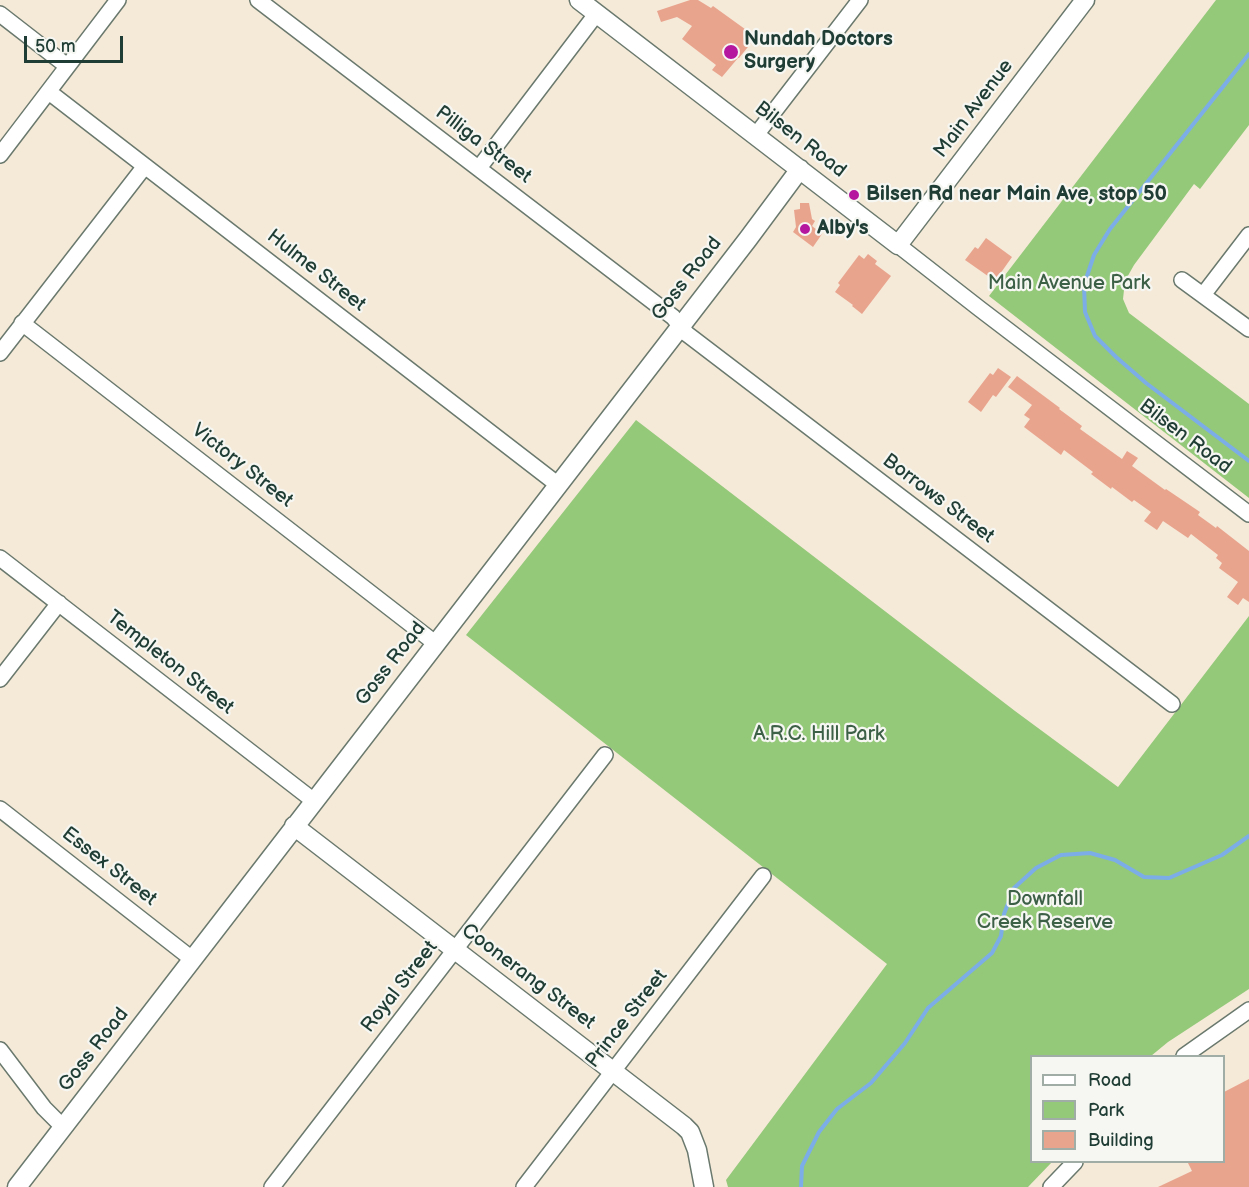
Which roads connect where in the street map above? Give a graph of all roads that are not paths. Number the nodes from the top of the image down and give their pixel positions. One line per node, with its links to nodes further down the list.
1 (118, 0): 7 (street)
2 (258, 0): 12 (street, Pilliga Street)
3 (860, 0): 9 (street)
4 (1085, 0): 15 (street, Main Avenue)
5 (589, 5): 9 (street, Bilsen Road); 12 (street)
6 (0, 14): 7 (street)
7 (68, 66): 8 (street)
8 (48, 92): 10 (street); 11 (street, Hulme Street)
9 (756, 135): 13 (street, Bilsen Road)
10 (0, 155)
11 (145, 166): 18 (street); 22 (street, Hulme Street)
12 (479, 168): 19 (street, Pilliga Street)
13 (800, 169): 15 (street, Bilsen Road); 19 (street, Goss Road)
14 (1249, 235): 17 (street)
15 (898, 245): 23 (street, Bilsen Road)
16 (1182, 280): 17 (street)
17 (1203, 295): 20 (street)
18 (22, 323): 21 (street); 26 (street, Victory Street)
19 (680, 325): 22 (street, Goss Road); 28 (street, Borrows Street)
20 (1249, 330)
21 (0, 353)
22 (557, 484): 26 (street, Goss Road)
23 (1249, 514)
24 (0, 558): 25 (street, Templeton Street)
25 (59, 603): 27 (street); 30 (street, Templeton Street)
26 (435, 643): 30 (street, Goss Road)
27 (0, 679)
28 (1172, 704)
29 (605, 755): 34 (street, Royal Street)
30 (314, 801): 32 (street, Goss Road)
31 (0, 809): 35 (street, Essex Street)
32 (294, 826): 34 (street, Coonerang Street); 35 (street, Goss Road)
33 (764, 876): 39 (street, Prince Street)
34 (455, 949): 39 (street, Coonerang Street); 44 (street, Royal Street)
35 (192, 959): 40 (street, Goss Road)
36 (1249, 1010): 38 (street)
37 (0, 1050): 40 (street)
38 (1185, 1055)
39 (614, 1071): 42 (street, Coonerang Street); 45 (street, Prince Street)
40 (63, 1127): 43 (street, Goss Road)
41 (1073, 1163): 46 (street)
42 (704, 1186)
43 (17, 1187)
44 (272, 1187)
45 (524, 1187)
46 (1052, 1187)

